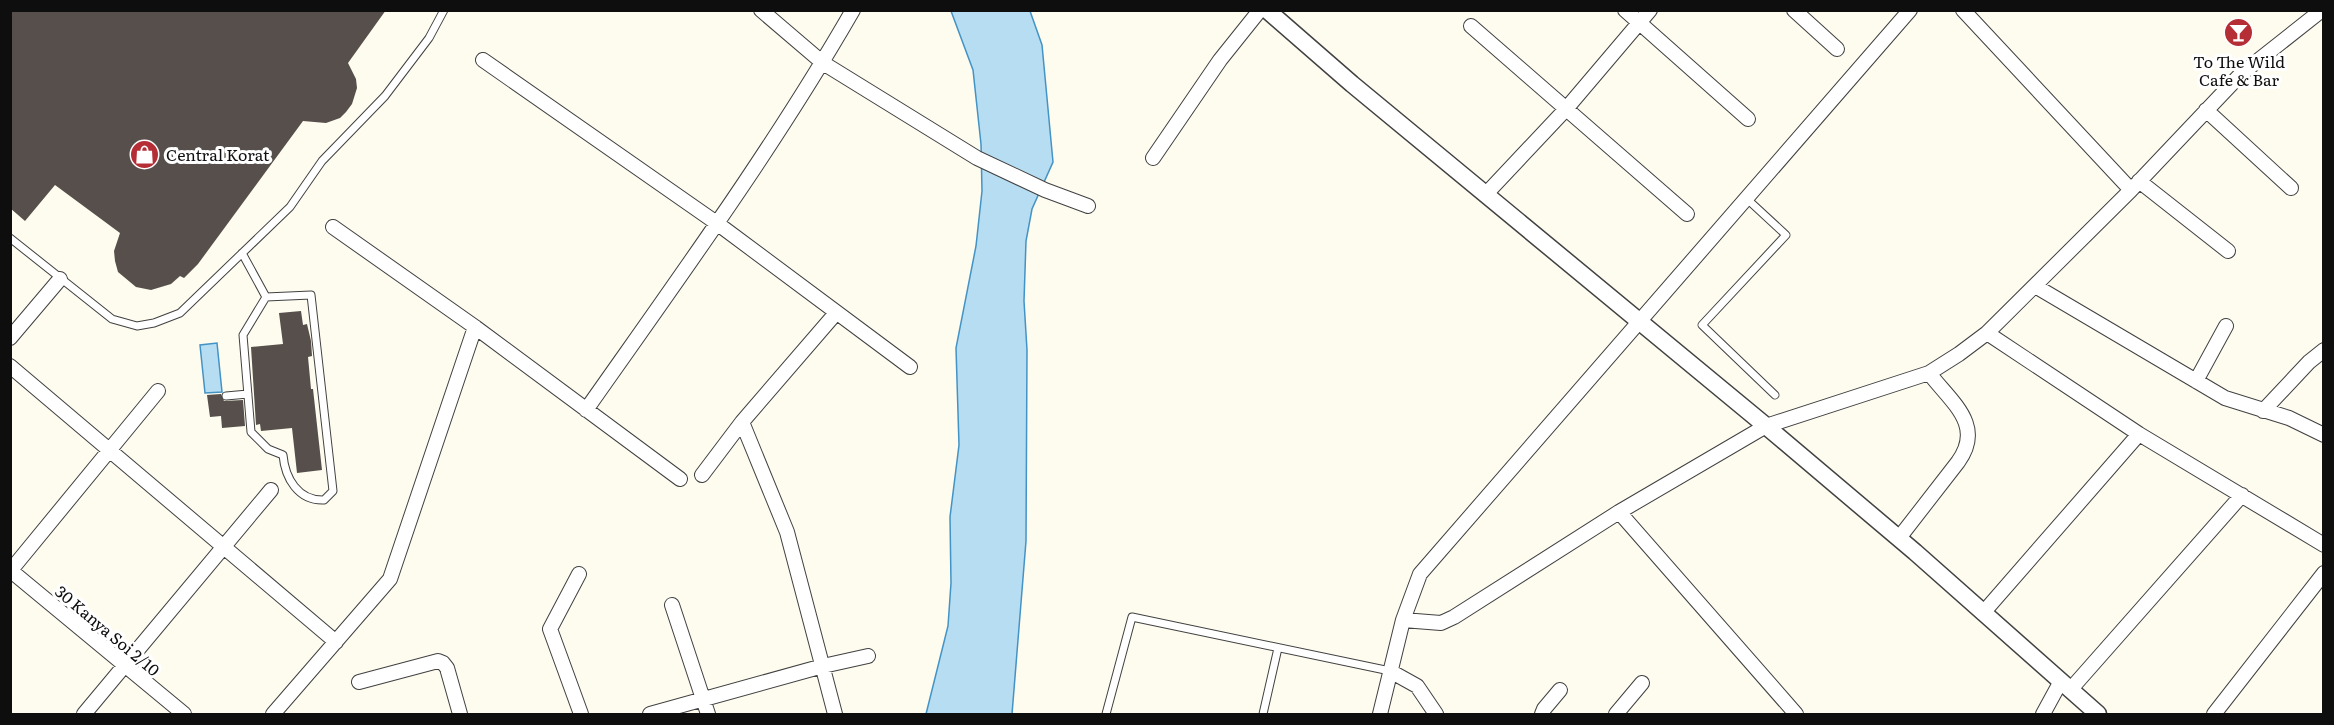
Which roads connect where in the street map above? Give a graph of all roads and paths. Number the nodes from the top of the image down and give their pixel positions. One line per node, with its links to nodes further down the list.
1 (444, 10): 31 (lane)
2 (761, 10): 16 (street)
3 (853, 10): 16 (street)
4 (1260, 10): 20 (street)
5 (1267, 10): 23 (street)
6 (1625, 10): 12 (street)
7 (1650, 10): 12 (street)
8 (1794, 10): 14 (street)
9 (1910, 10): 24 (street)
10 (1963, 10): 21 (street)
11 (2322, 10): 18 (street)
12 (1639, 23): 17 (street); 19 (street)
13 (1471, 26): 17 (street)
14 (1837, 49)
15 (483, 60): 27 (street)
16 (823, 63): 25 (street); 27 (street)
17 (1566, 109): 23 (street); 26 (street)
18 (2206, 110): 21 (street); 22 (street)
19 (1748, 120)
20 (1153, 158)
21 (2135, 185): 30 (street); 33 (street)
22 (2291, 188)
23 (1486, 194): 36 (street)
24 (1746, 198): 36 (street); 48 (lane)
25 (1088, 206)
26 (1687, 214)
27 (717, 224): 35 (street); 50 (street)
28 (333, 227): 38 (street)
29 (10, 238): 32 (lane)
30 (2228, 251)
31 (242, 253): 32 (lane); 34 (lane)
32 (60, 279): 40 (street)
33 (2035, 286): 39 (street); 45 (street)
34 (266, 297): 47 (lane); 47 (lane)
35 (836, 313): 43 (street); 52 (street)
36 (1639, 322): 53 (street); 70 (street)
37 (2226, 326): 45 (street)
38 (475, 327): 50 (street); 71 (street)
39 (1987, 333): 44 (street); 54 (street)
40 (10, 338)
41 (2324, 350): 51 (street)
42 (10, 366): 56 (street)
43 (909, 367)
44 (1929, 373): 53 (street); 62 (street)
45 (2196, 381): 51 (street)
46 (158, 391): 56 (street)
47 (248, 394): 49 (lane)
48 (1774, 395)
49 (226, 396)
50 (586, 411): 58 (street)
51 (2263, 411): 55 (street)
52 (742, 422): 57 (street); 75 (street)
53 (1766, 426): 61 (street); 62 (street)
54 (2139, 434): 60 (street); 69 (street)
55 (2324, 435)
56 (110, 450): 64 (street); 65 (street)
57 (702, 475)
58 (680, 479)
59 (271, 490): 64 (street)
60 (2242, 495): 63 (street); 79 (street)
61 (1619, 512): 70 (street); 97 (street)
62 (1899, 538): 69 (street)
63 (2324, 545)
64 (224, 547): 71 (street); 74 (street)
65 (11, 570): 74 (street, 30 Kanya Soi 2/10)
66 (2324, 573): 99 (street)
67 (579, 574): 87 (street)
68 (672, 605): 81 (street)
69 (1983, 612): 79 (street)
70 (1403, 620): 76 (street)
71 (336, 642): 85 (street)
72 (1278, 648): 76 (lane); 91 (lane); 92 (lane)
73 (868, 656): 75 (street)
74 (125, 665): 83 (street); 84 (street, 30 Kanya Soi 2/10)
75 (823, 666): 81 (street); 90 (street)
76 (1390, 671): 93 (street); 94 (street)
77 (359, 682): 86 (street)
78 (1642, 683): 96 (street)
79 (2066, 686): 82 (street); 98 (street)
80 (1560, 690): 95 (street)
81 (703, 699): 88 (street); 89 (street)
82 (2094, 713)
83 (84, 714)
84 (184, 714)
85 (273, 714)
86 (460, 714)
87 (581, 714)
88 (650, 714)
89 (708, 714)
90 (835, 714)
91 (1106, 714)
92 (1263, 714)
93 (1380, 714)
94 (1436, 714)
95 (1542, 714)
96 (1616, 714)
97 (1796, 714)
98 (2043, 714)
99 (2214, 714)

